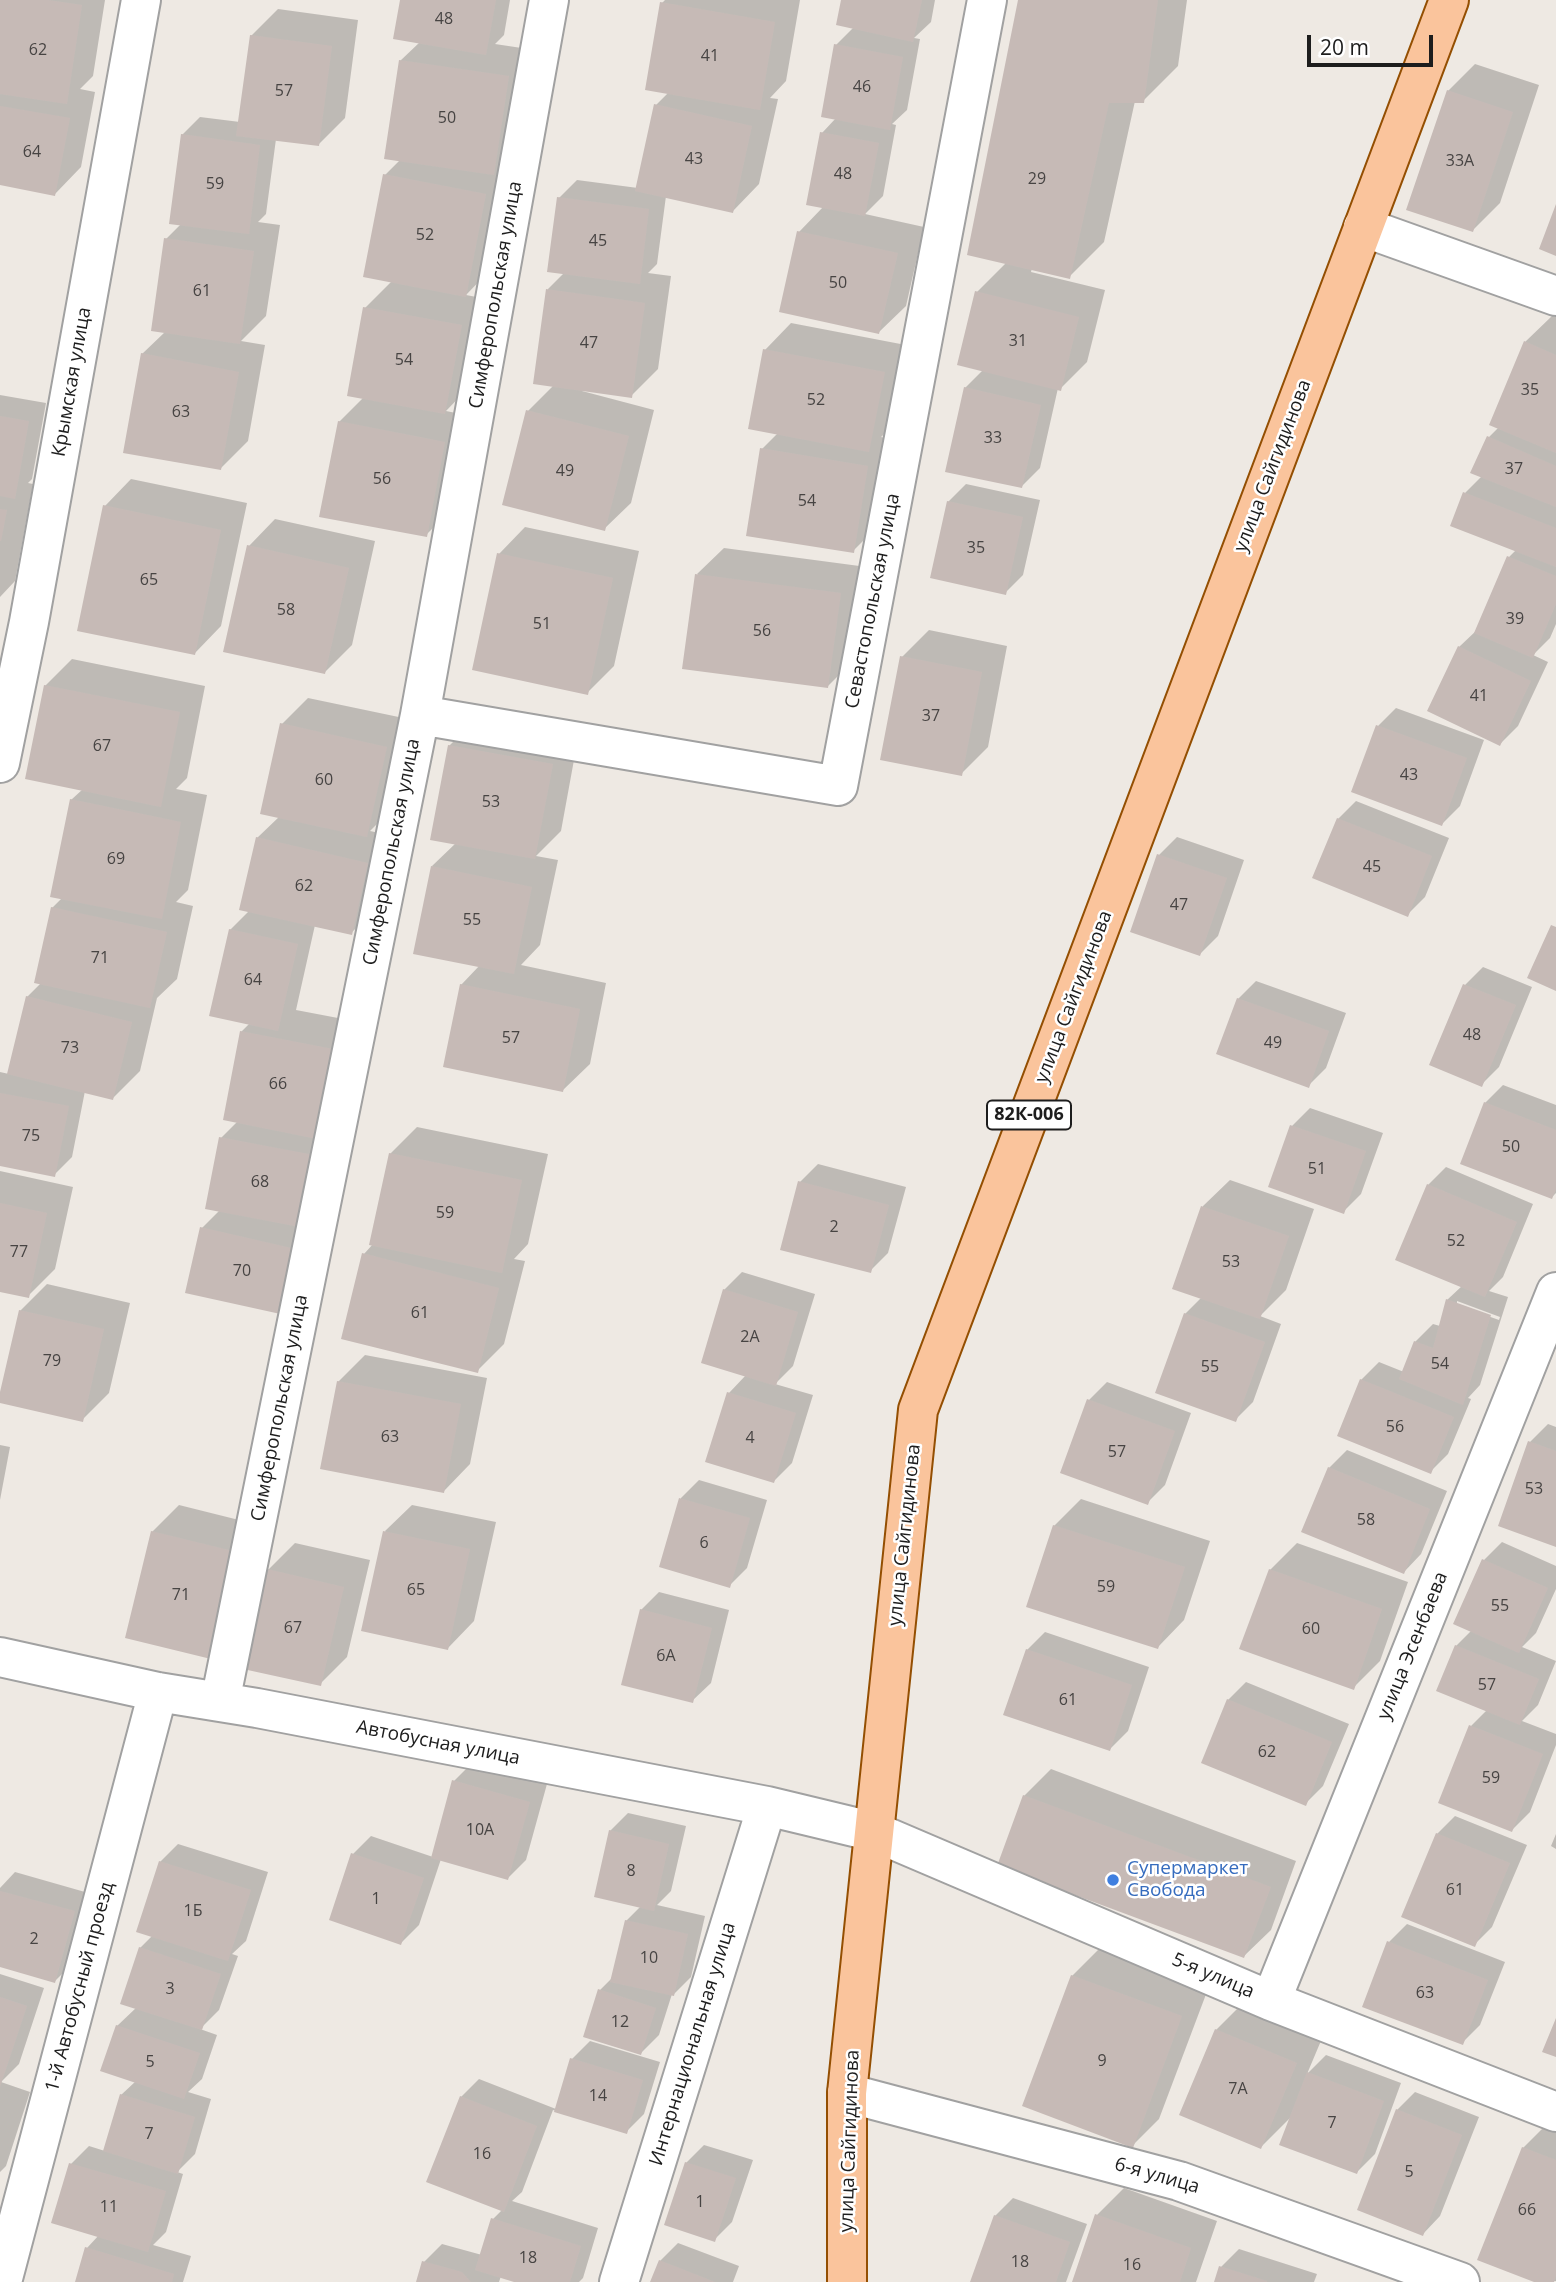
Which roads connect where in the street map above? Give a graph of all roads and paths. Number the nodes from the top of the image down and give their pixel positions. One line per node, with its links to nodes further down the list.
1 (141, 0): 8 (street, Крымская улица)
2 (549, 0): 7 (street, Симферопольская улица)
3 (987, 0): 7 (street, Севастопольская улица)
4 (1449, 0): 5 (main road, улица Сайгидинова / 82К-006)
5 (1363, 227): 6 (street); 14 (main road, улица Сайгидинова / 82К-006)
6 (1556, 296)
7 (420, 715): 12 (street, Симферопольская улица)
8 (0, 764)
9 (1556, 1292): 15 (street, улица Эсенбаева)
10 (0, 1657): 11 (street, Автобусная улица)
11 (158, 1692): 12 (street, Автобусная улица); 18 (street, 1-й Автобусный проезд)
12 (220, 1702): 13 (street, Автобусная улица)
13 (767, 1806): 14 (street, Автобусная улица); 19 (street, Интернациональная улица)
14 (875, 1832): 15 (street, 5-я улица); 16 (main road, улица Сайгидинова / 82К-006)
15 (1271, 2001): 17 (street, 5-я улица)
16 (847, 2093): 20 (main road, улица Сайгидинова / 82К-006); 21 (street, 6-я улица)
17 (1556, 2112)
18 (2, 2282)
19 (619, 2282)
20 (847, 2282)
21 (1460, 2282)

